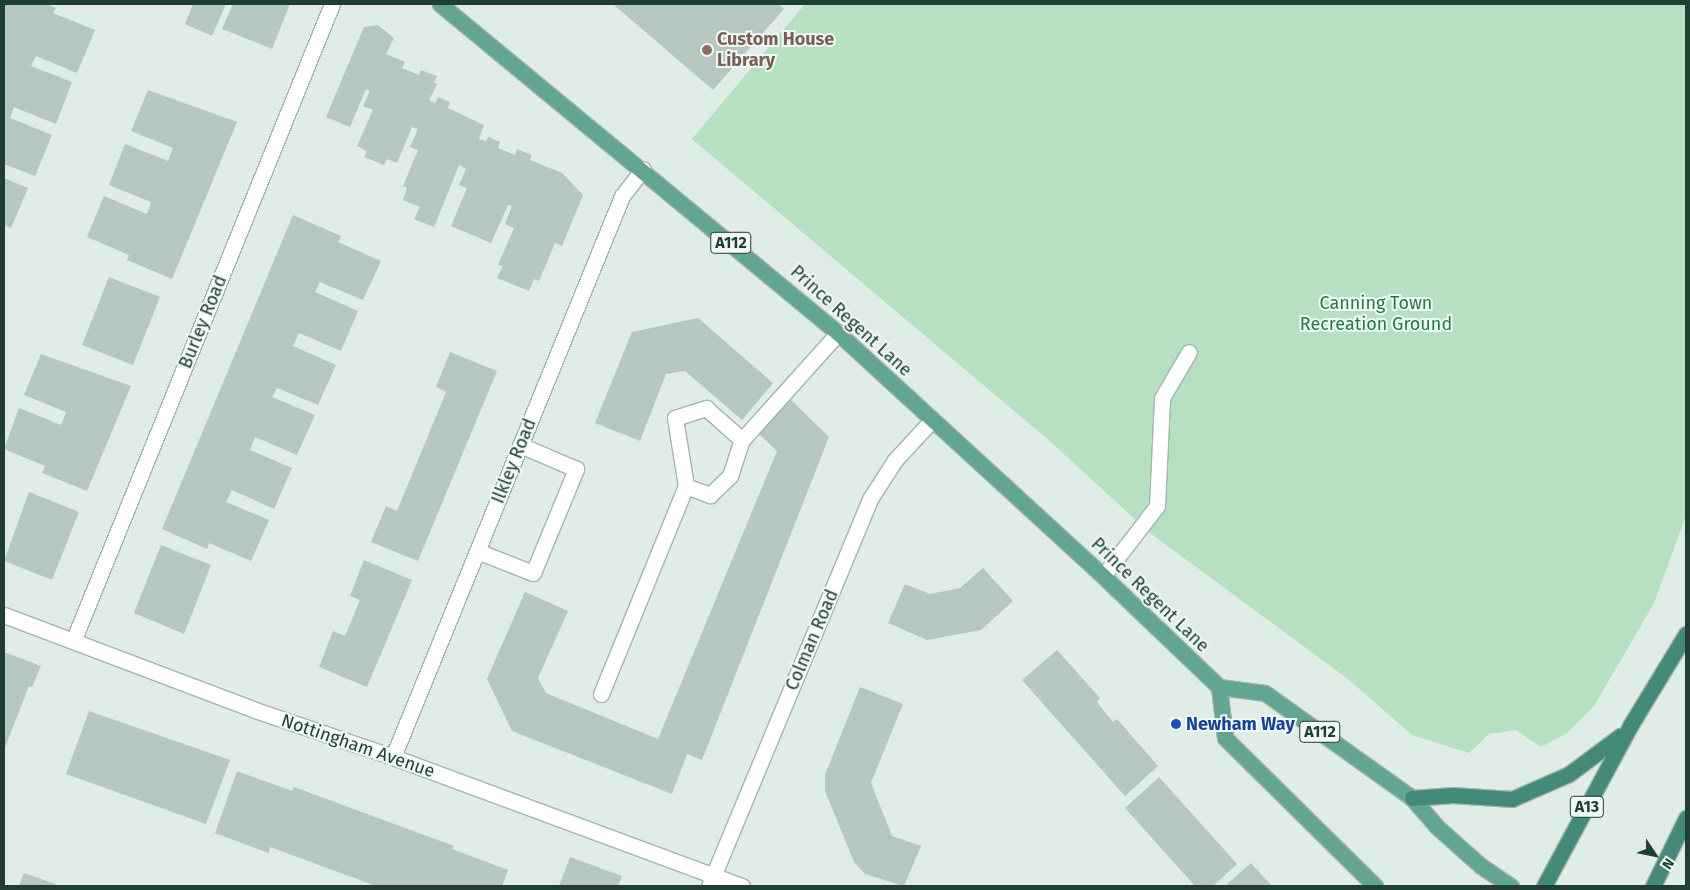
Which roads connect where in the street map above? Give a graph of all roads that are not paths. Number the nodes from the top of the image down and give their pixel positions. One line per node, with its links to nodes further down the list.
1 (332, 4): 14 (street, Burley Road)
2 (440, 4): 3 (main road, Prince Regent Lane / A112)
3 (643, 169): 4 (main road, Prince Regent Lane / A112); 8 (street, Ilkley Road)
4 (838, 333): 6 (main road, Prince Regent Lane / A112); 7 (street)
5 (1189, 352): 11 (street)
6 (932, 420): 11 (main road, Prince Regent Lane / A112); 21 (street, Colman Road)
7 (742, 440): 9 (street); 9 (street)
8 (520, 445): 10 (street, Ilkley Road); 10 (street)
9 (686, 486): 16 (street)
10 (477, 551): 18 (street, Ilkley Road)
11 (1103, 576): 15 (main road, Prince Regent Lane / A112)
12 (4, 616): 14 (street, Nottingham Avenue)
13 (1686, 634): 17 (highway, A13)
14 (74, 640): 18 (street, Nottingham Avenue)
15 (1219, 687): 19 (main road, A112); 23 (main road)
16 (601, 694)
17 (1630, 726): 19 (highway, A13); 25 (highway, A13)
18 (392, 757): 21 (street, Nottingham Avenue)
19 (1412, 798): 24 (main road, A112)
20 (1686, 818): 26 (highway)
21 (712, 880): 22 (street)
22 (742, 886)
23 (1375, 886)
24 (1511, 886)
25 (1544, 886)
26 (1653, 886)

